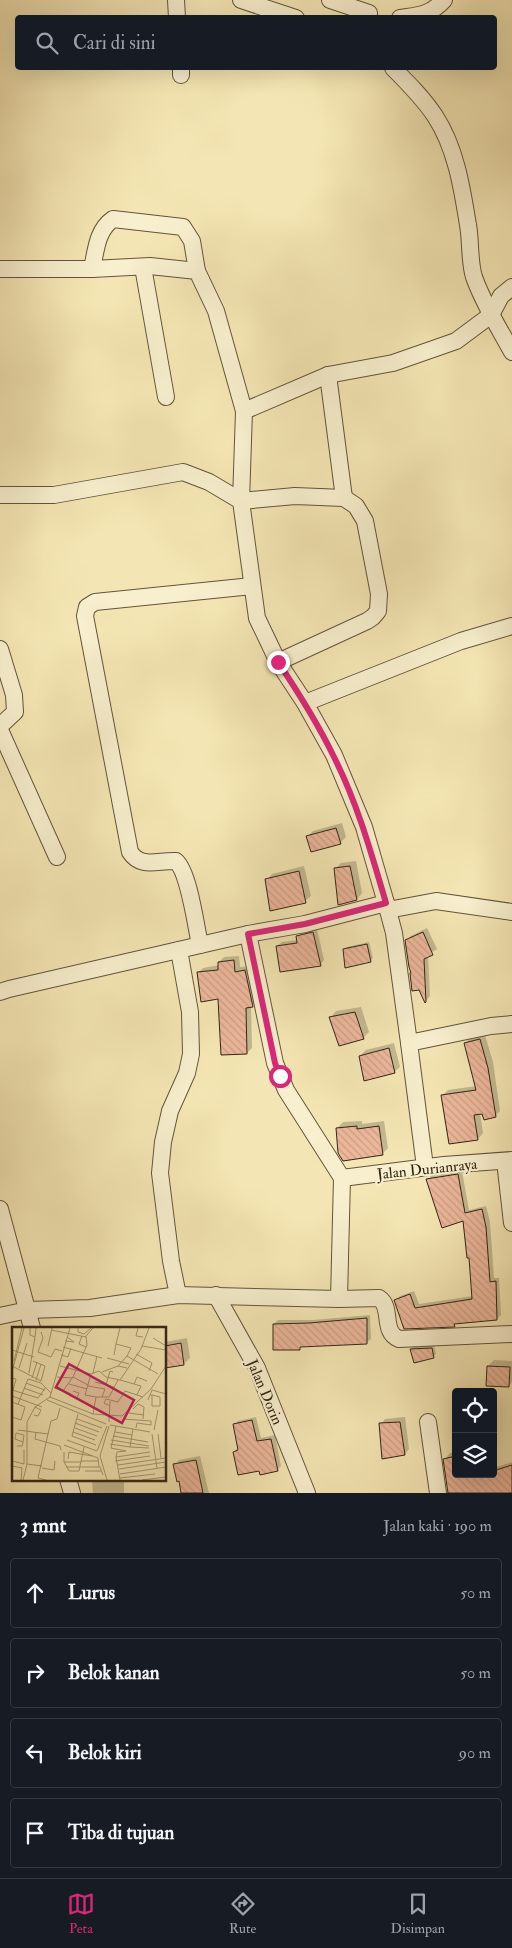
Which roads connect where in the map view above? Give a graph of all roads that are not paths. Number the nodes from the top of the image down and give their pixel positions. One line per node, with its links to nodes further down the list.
1 (176, 0): 6 (street)
2 (241, 0): 7 (street)
3 (330, 0): 5 (street)
4 (444, 0): 8 (street)
5 (372, 10)
6 (178, 15)
7 (287, 15)
8 (422, 15)
9 (395, 70): 15 (street)
10 (143, 266): 12 (street); 13 (street); 18 (street)
11 (0, 269): 12 (street)
12 (92, 269): 13 (street)
13 (197, 271): 19 (street)
14 (512, 287): 15 (street)
15 (491, 315): 16 (street); 17 (street)
16 (512, 352)
17 (328, 376): 19 (street); 21 (street)
18 (166, 397)
19 (244, 411): 22 (street)
20 (0, 495): 22 (street)
21 (344, 498): 22 (street); 26 (street)
22 (241, 501): 23 (street)
23 (252, 586): 26 (street); 34 (street)
24 (512, 626): 27 (street)
25 (0, 649): 28 (street)
26 (278, 662): 27 (street)
27 (305, 703): 31 (street)
28 (0, 726)
29 (0, 730): 30 (street)
30 (57, 858)
31 (387, 906): 32 (street); 33 (street); 38 (street)
32 (512, 912)
33 (248, 934): 34 (street); 41 (street)
34 (200, 945): 35 (street)
35 (179, 950): 36 (street); 45 (street)
36 (0, 992)
37 (512, 1024): 38 (street)
38 (409, 1043): 40 (street)
39 (508, 1161): 40 (street, Jalan Durianraya); 43 (street)
40 (425, 1167): 41 (street, Jalan Durianraya)
41 (342, 1178): 46 (street)
42 (0, 1209): 47 (street)
43 (512, 1223)
44 (216, 1294): 45 (street); 46 (street); 54 (street, Jalan Dorin)
45 (178, 1295): 47 (street)
46 (339, 1299): 50 (street)
47 (28, 1310): 48 (street); 49 (street)
48 (0, 1316)
49 (32, 1327)
50 (512, 1334)
51 (428, 1422): 55 (street)
52 (68, 1480): 53 (street)
53 (72, 1493)
54 (308, 1493)
55 (438, 1493)

